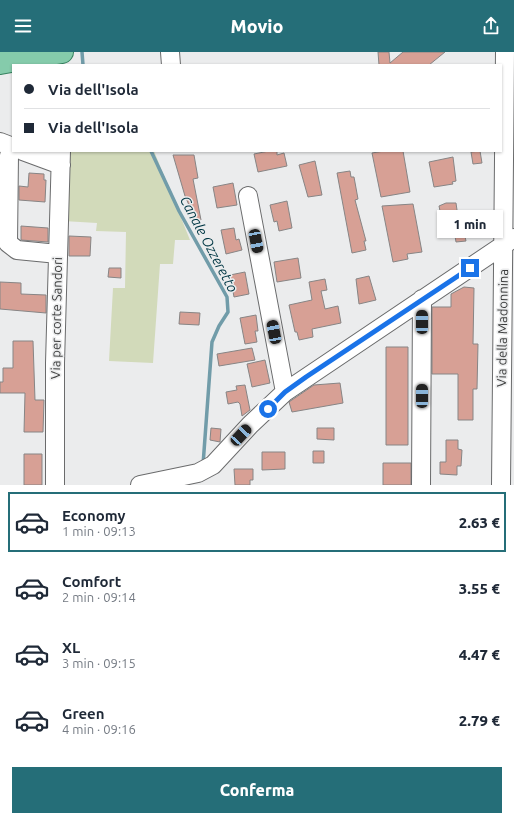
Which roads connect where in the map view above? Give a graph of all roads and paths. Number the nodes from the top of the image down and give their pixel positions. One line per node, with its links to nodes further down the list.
1 (170, 52): 5 (street)
2 (505, 52): 10 (street, Via della Madonnina)
3 (60, 55): 4 (main road)
4 (0, 63)
5 (171, 64)
6 (11, 149): 11 (street)
7 (28, 152): 8 (street)
8 (61, 158): 11 (street, Via per corte Sandori)
9 (248, 196): 13 (street)
10 (509, 241): 12 (street); 17 (street, Via della Madonnina)
11 (58, 254): 14 (street, Via per corte Sandori)
12 (422, 299): 13 (street); 16 (street)
13 (285, 392): 15 (street)
14 (55, 485)
15 (140, 485)
16 (421, 485)
17 (501, 485)

